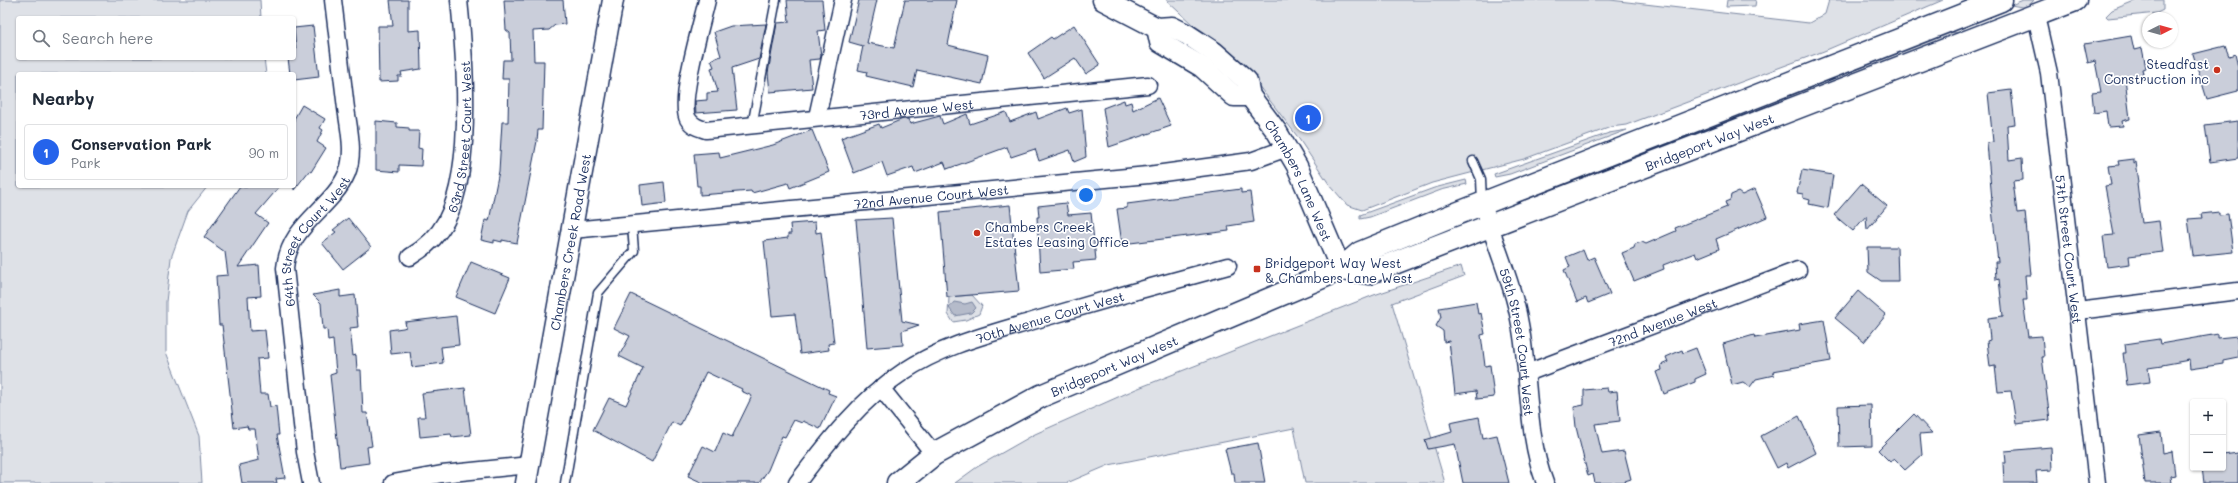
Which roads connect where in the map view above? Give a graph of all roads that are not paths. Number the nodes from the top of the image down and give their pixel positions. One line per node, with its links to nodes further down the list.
1 (333, 0): 31 (street, 64th Street Court West)
2 (459, 0): 21 (street, 63rd Street Court West)
3 (613, 0): 20 (street, Chambers Creek Road West)
4 (707, 0): 14 (street, 73rd Avenue West)
5 (776, 0): 14 (lane)
6 (844, 0): 13 (street)
7 (1103, 0): 15 (street, Chambers Lane West)
8 (2001, 0): 11 (main road, Bridgeport Way West)
9 (2075, 0): 10 (main road, Bridgeport Way West)
10 (2042, 8): 11 (main road); 19 (main road, Bridgeport Way West); 26 (street, 57th Street Court West)
11 (1932, 27): 17 (main road, Bridgeport Way West)
12 (1148, 85): 13 (street, 73rd Avenue West)
13 (817, 117): 14 (street, 73rd Avenue West)
14 (752, 126)
15 (1287, 148): 18 (street, 72nd Avenue Court West); 23 (street, Chambers Lane West)
16 (1473, 161): 17 (lane)
17 (1482, 203): 19 (street, 59th Street Court West); 23 (main road, Bridgeport Way West)
18 (632, 225): 20 (street, 72nd Avenue Court West); 33 (lane)
19 (1489, 226): 23 (main road, Bridgeport Way West); 27 (street, 59th Street Court West)
20 (572, 230): 30 (street, Chambers Creek Road West)
21 (410, 257)
22 (1228, 266): 28 (street, 70th Avenue Court West)
23 (1341, 269): 29 (main road, Bridgeport Way West)
24 (1798, 270): 27 (street, 72nd Avenue West)
25 (2238, 291): 26 (street)
26 (2078, 311): 37 (street, 57th Street Court West)
27 (1527, 373): 36 (street, 59th Street Court West)
28 (881, 388): 29 (street); 34 (street, 70th Avenue Court West)
29 (934, 454): 35 (main road, Bridgeport Way West)
30 (527, 474): 32 (street)
31 (311, 483)
32 (393, 483)
33 (565, 483)
34 (797, 483)
35 (898, 483)
36 (1545, 483)
37 (2097, 483)

